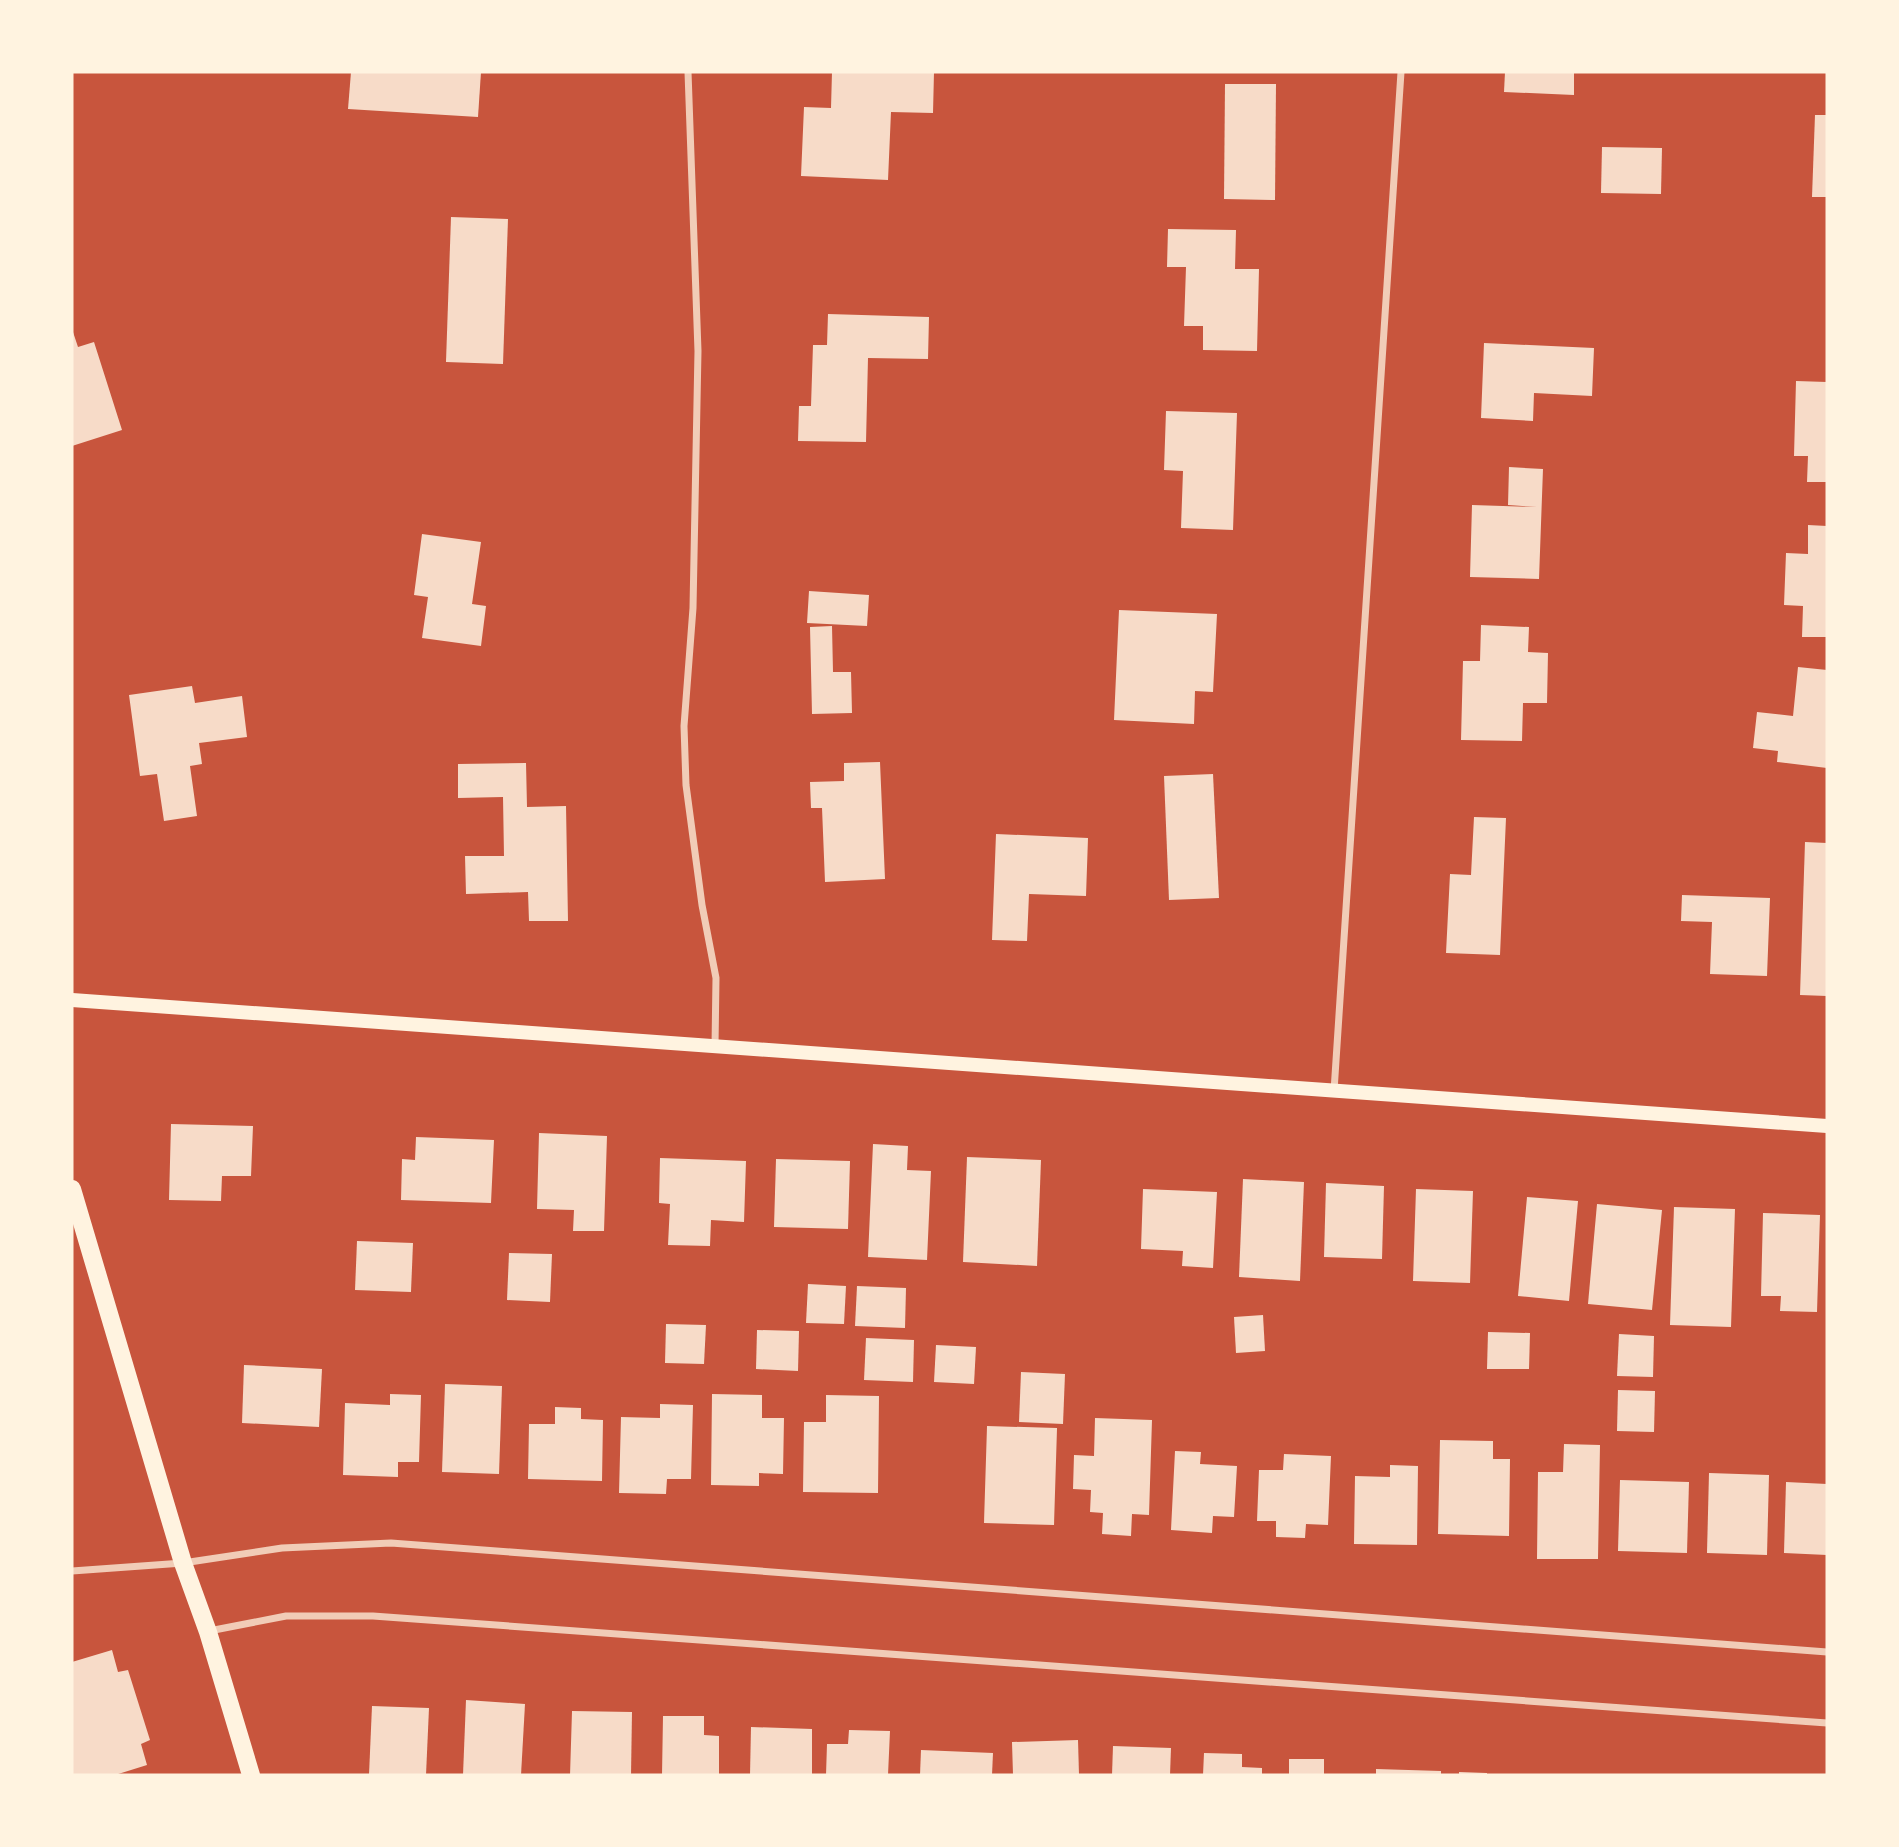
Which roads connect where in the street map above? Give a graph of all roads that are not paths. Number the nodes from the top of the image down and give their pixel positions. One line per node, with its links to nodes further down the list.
1 (688, 72): 4 (street)
2 (1401, 72): 5 (street)
3 (72, 1000): 4 (main road)
4 (715, 1046): 5 (main road)
5 (1334, 1091): 6 (main road)
6 (1827, 1126)
7 (72, 1189): 8 (main road)
8 (183, 1563): 9 (street); 10 (main road); 11 (street)
9 (72, 1571)
10 (208, 1632): 12 (street); 13 (main road)
11 (1827, 1652)
12 (1827, 1723)
13 (251, 1775)

